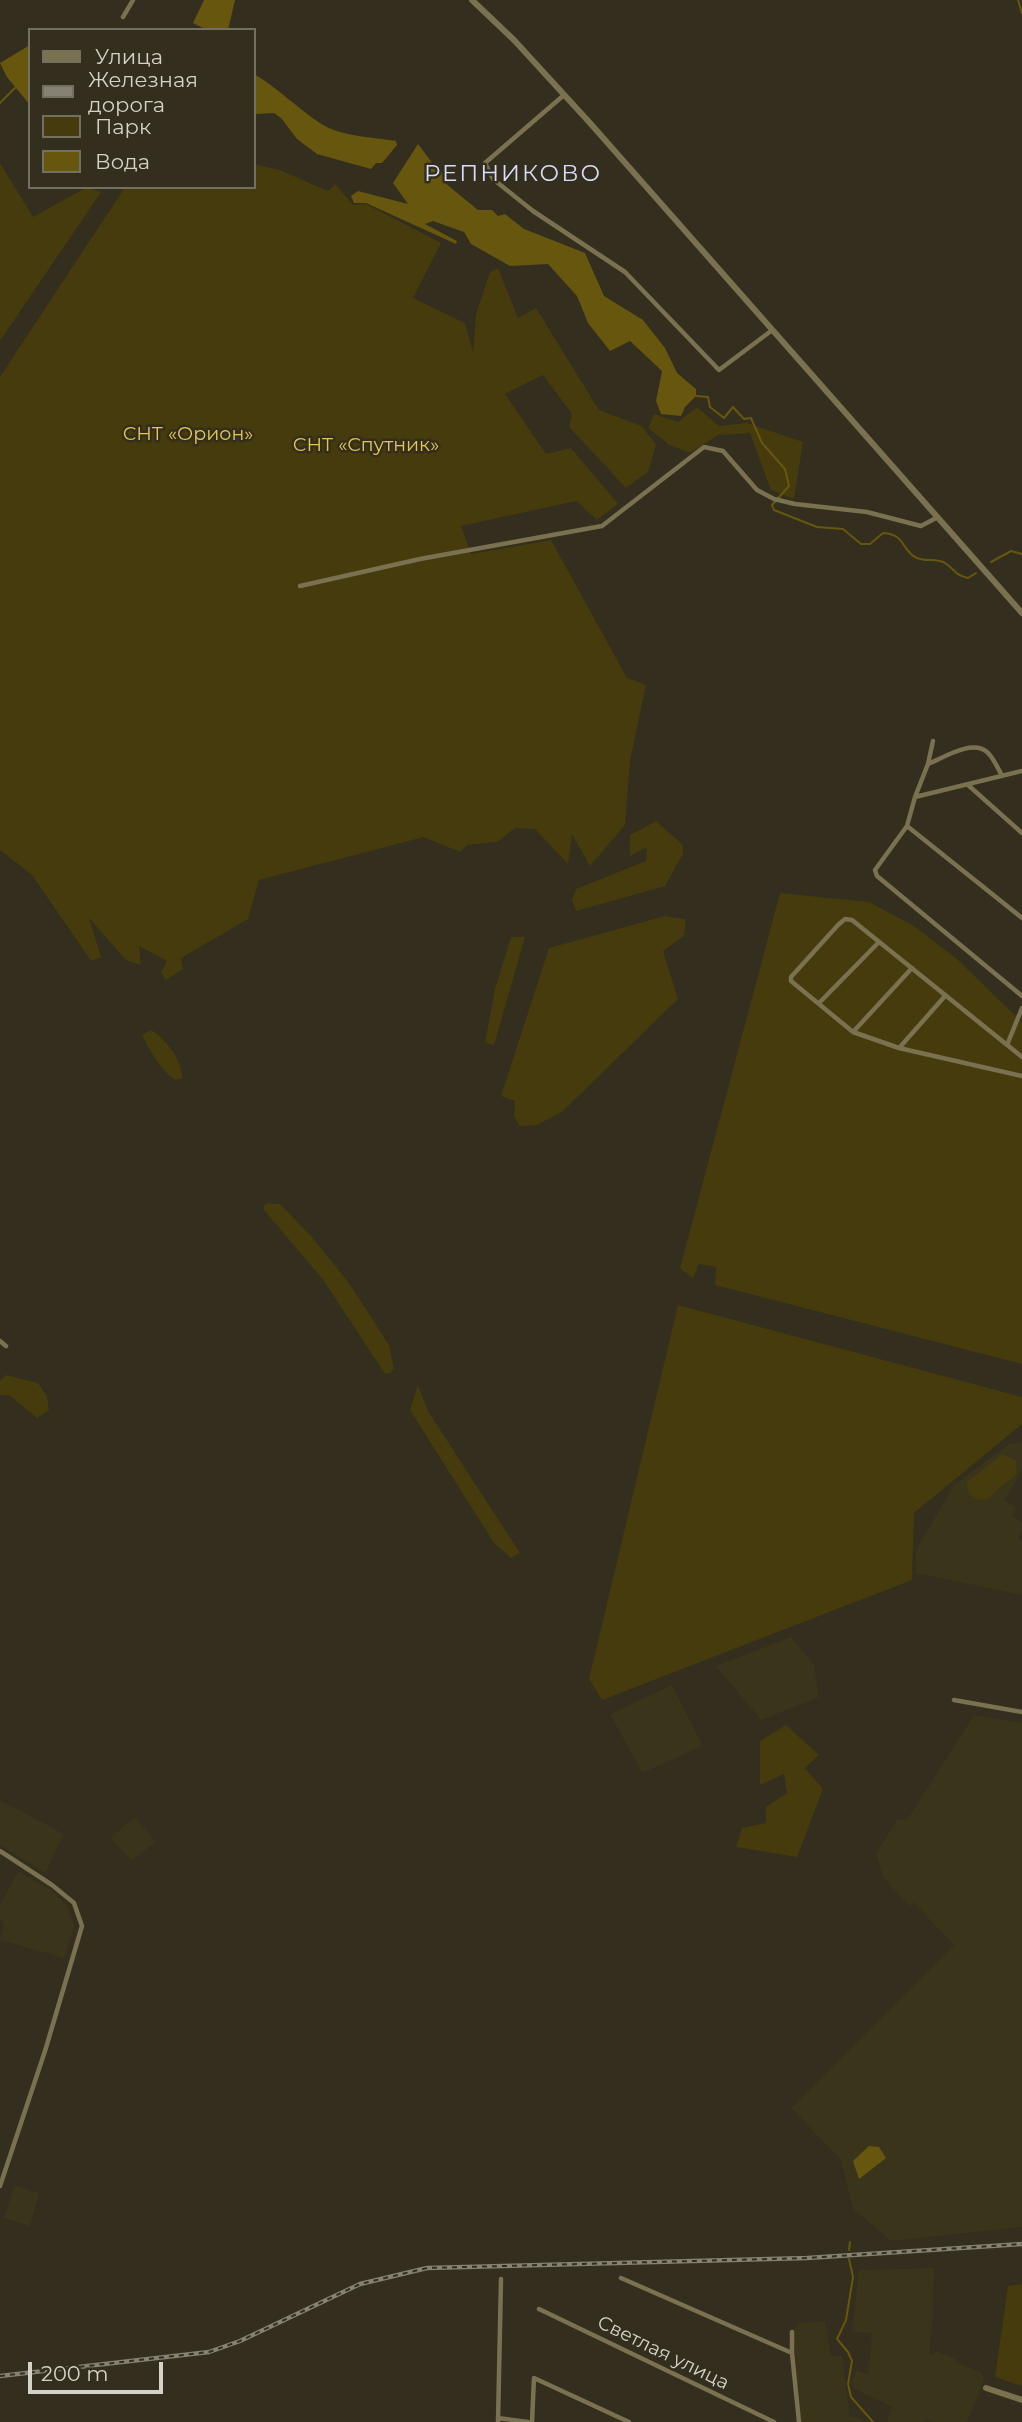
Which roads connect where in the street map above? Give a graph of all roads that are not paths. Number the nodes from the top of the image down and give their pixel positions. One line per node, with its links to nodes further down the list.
1 (133, 0): 3 (street)
2 (472, 0): 4 (street)
3 (123, 17)
4 (564, 95): 5 (street); 5 (street)
5 (771, 331): 6 (street)
6 (939, 517): 7 (street); 8 (street)
7 (300, 586)
8 (1022, 613)
9 (933, 741): 10 (street)
10 (928, 764): 12 (street); 14 (street)
11 (1022, 771): 12 (street)
12 (1002, 776): 13 (street)
13 (967, 785): 14 (street); 16 (street)
14 (915, 797): 15 (street)
15 (907, 826): 17 (street); 21 (street)
16 (1022, 833)
17 (1022, 918)
18 (879, 942): 19 (street); 22 (street); 22 (street)
19 (912, 968): 20 (street); 24 (street)
20 (946, 996): 25 (street); 26 (street)
21 (1022, 996)
22 (819, 1003): 24 (street)
23 (1022, 1008): 25 (street)
24 (853, 1032): 26 (street)
25 (1007, 1045): 27 (street)
26 (900, 1048): 28 (street)
27 (1022, 1057)
28 (1022, 1076)
29 (0, 1341): 30 (street)
30 (6, 1346)
31 (954, 1700): 32 (street)
32 (1022, 1712)
33 (0, 1851): 34 (street)
34 (0, 2186)
35 (621, 2278): 39 (street)
36 (500, 2279): 42 (street)
37 (539, 2309): 45 (street, Светлая улица)
38 (793, 2332): 39 (street)
39 (792, 2353): 46 (street)
40 (986, 2388): 41 (street)
41 (1022, 2400)
42 (498, 2420): 43 (street)
43 (530, 2422): 44 (street)
44 (629, 2422)
45 (774, 2422)
46 (799, 2422)

